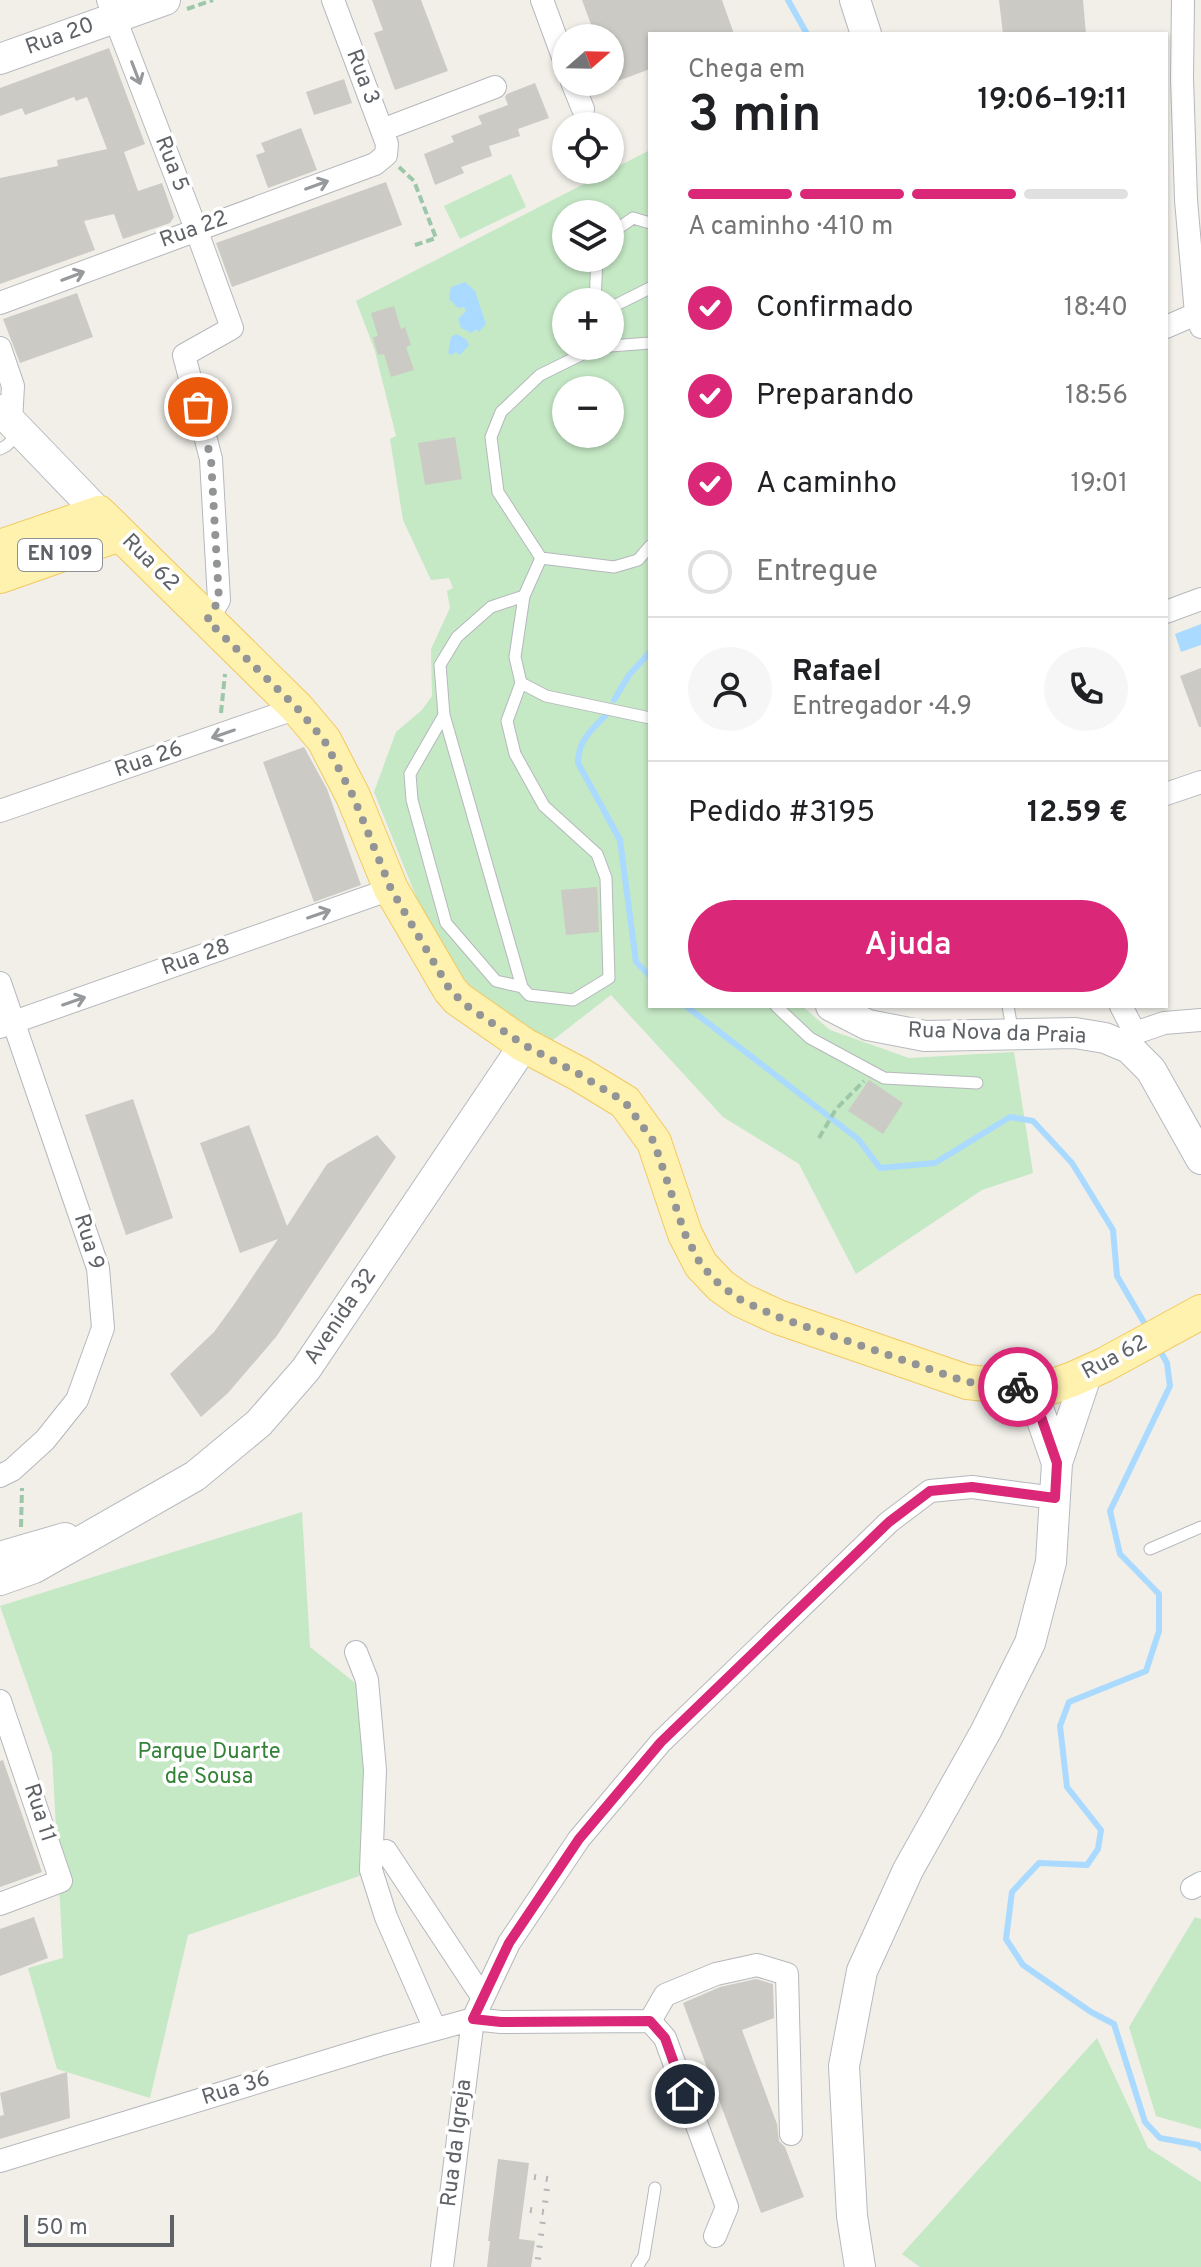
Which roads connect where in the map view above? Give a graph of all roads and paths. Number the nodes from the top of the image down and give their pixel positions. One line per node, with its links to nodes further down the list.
1 (165, 0): 6 (street, Rua 20)
2 (333, 0): 14 (street, Rua 3)
3 (542, 0): 7 (street)
4 (855, 0): 8 (street)
5 (1183, 0): 10 (street)
6 (111, 9): 9 (street, Rua 20); 18 (street, Rua 5, one-way to 18)
7 (552, 27)
8 (865, 32)
9 (0, 59)
10 (1192, 80): 23 (street)
11 (495, 87): 14 (street)
12 (578, 96): 13 (street)
13 (583, 109)
14 (382, 130): 15 (street, Rua 3)
15 (386, 155): 18 (street, Rua 22, one-way to 15); 19 (path)
16 (648, 222): 17 (lane)
17 (624, 224)
18 (196, 229): 22 (street, Rua 22, one-way to 18); 38 (street, Rua 5)
19 (415, 245)
20 (648, 289): 21 (lane)
21 (624, 301)
22 (0, 303)
23 (1198, 321): 24 (street)
24 (1168, 327)
25 (648, 343): 26 (lane)
26 (624, 345)
27 (0, 348): 29 (street)
28 (573, 360): 33 (lane)
29 (8, 428): 30 (street, Rua 62)
30 (110, 524): 31 (main road, EN 109); 34 (main road, EN 109); 38 (main road, Rua 62 / EN 109)
31 (0, 547)
32 (648, 548): 33 (lane)
33 (541, 558): 35 (lane)
34 (0, 576)
35 (524, 596): 39 (lane); 41 (lane)
36 (1201, 599): 37 (street)
37 (1168, 611)
38 (217, 630): 40 (main road, Rua 62 / EN 109); 43 (path)
39 (521, 683): 42 (lane); 49 (lane)
40 (297, 708): 46 (street, Rua 26, one-way to 46); 47 (main road, Rua 62 / EN 109)
41 (444, 715): 49 (lane); 49 (lane)
42 (648, 718)
43 (221, 719)
44 (1201, 782): 45 (street)
45 (1168, 793)
46 (0, 811)
47 (391, 889): 55 (street, Rua 28, one-way to 47); 57 (main road, Rua 62 / EN 109)
48 (0, 983): 55 (street, Rua 9)
49 (522, 987)
50 (778, 1008): 58 (lane)
51 (835, 1008): 53 (street, Rua Nova da Praia)
52 (1122, 1008): 56 (street)
53 (1010, 1020): 56 (street, Rua Nova da Praia)
54 (1201, 1020): 56 (street)
55 (7, 1024): 65 (street, Rua 9)
56 (1132, 1040): 61 (street)
57 (524, 1045): 64 (main road, Rua 62 / EN 109); 70 (street, Avenida 32)
58 (874, 1072): 59 (lane); 60 (path)
59 (977, 1083)
60 (819, 1138)
61 (1201, 1159)
62 (1200, 1314): 63 (main road, Rua 62 / EN 109)
63 (1099, 1367): 64 (main road, Rua 62 / EN 109); 66 (street)
64 (1031, 1388): 66 (street)
65 (22, 1461): 67 (street, Rua 9); 72 (path)
66 (1057, 1463): 68 (street)
67 (0, 1476)
68 (1055, 1498): 78 (street, Rua da Igreja); 88 (street)
69 (1201, 1527): 71 (lane)
70 (98, 1530): 72 (street, Avenida 32); 73 (street, Avenida 32)
71 (1150, 1549)
72 (10, 1553)
73 (0, 1580)
74 (356, 1652): 81 (street)
75 (0, 1701): 77 (street, Rua 11)
76 (386, 1851): 78 (street)
77 (0, 1904)
78 (483, 1998): 79 (street, Rua da Igreja)
79 (473, 2019): 80 (street, Rua 36); 81 (street, Rua 36); 86 (street, Rua da Igreja)
80 (650, 2021): 82 (street); 85 (street)
81 (435, 2029): 83 (street, Rua 36)
82 (791, 2134)
83 (0, 2161)
84 (655, 2188): 87 (lane)
85 (715, 2236)
86 (442, 2267)
87 (637, 2267)
88 (860, 2267)

